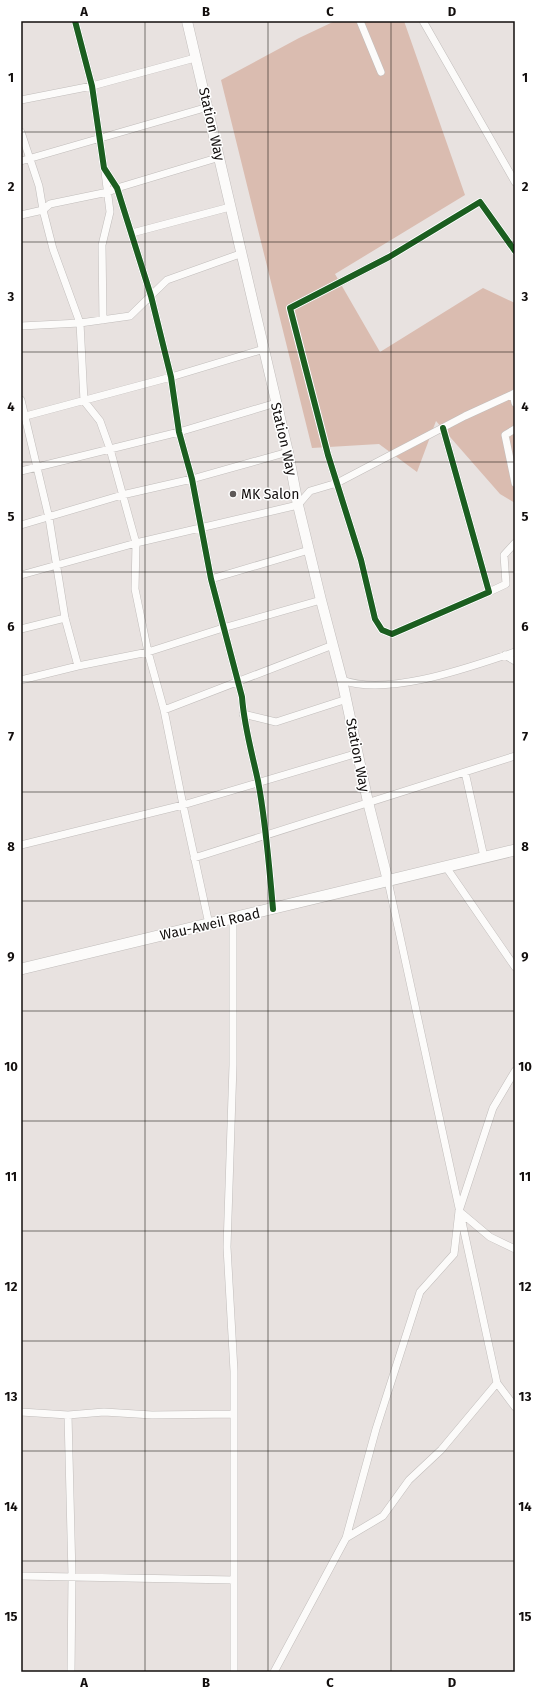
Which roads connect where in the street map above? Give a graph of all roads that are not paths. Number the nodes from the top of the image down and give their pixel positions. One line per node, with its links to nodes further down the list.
1 (75, 21): 7 (street)
2 (187, 21): 5 (main road, Station Way)
3 (360, 21): 6 (street)
4 (423, 21): 16 (street)
5 (195, 58): 7 (street); 9 (main road, Station Way)
6 (381, 72)
7 (92, 86): 8 (street); 11 (street)
8 (21, 100)
9 (208, 107): 11 (street); 12 (main road, Station Way)
10 (21, 132): 13 (street)
11 (101, 138): 13 (street); 15 (street)
12 (220, 157): 17 (street); 19 (main road, Station Way)
13 (29, 159): 14 (street); 20 (street)
14 (21, 161)
15 (104, 168): 17 (street); 18 (street)
16 (515, 182)
17 (117, 188): 18 (street); 22 (street)
18 (108, 192): 20 (street); 26 (street)
19 (230, 207): 22 (street); 24 (main road, Station Way)
20 (43, 210): 21 (street); 27 (street)
21 (21, 215)
22 (132, 233): 25 (street)
23 (515, 250): 46 (street)
24 (240, 254): 25 (street); 29 (main road, Station Way)
25 (151, 296): 26 (street); 30 (street)
26 (103, 320): 27 (street)
27 (80, 323): 28 (street); 33 (street)
28 (21, 326)
29 (264, 349): 30 (street); 34 (main road, Station Way)
30 (171, 377): 33 (street); 39 (street)
31 (514, 393): 35 (street); 37 (street)
32 (21, 400): 36 (street)
33 (84, 401): 36 (street); 40 (street)
34 (276, 403): 39 (street); 41 (main road, Station Way)
35 (515, 403)
36 (23, 416): 42 (street)
37 (443, 428): 46 (street); 58 (street)
38 (515, 429): 45 (street)
39 (179, 432): 40 (street); 44 (street)
40 (110, 449): 42 (street); 47 (street)
41 (288, 452): 44 (street); 48 (main road, Station Way)
42 (37, 467): 43 (street); 49 (street)
43 (21, 470)
44 (192, 479): 47 (street); 51 (street)
45 (515, 483)
46 (337, 484): 48 (street); 58 (street)
47 (122, 496): 49 (street); 52 (street)
48 (298, 505): 51 (street); 54 (main road, Station Way)
49 (49, 518): 50 (street); 55 (street)
50 (21, 525)
51 (202, 529): 52 (street); 57 (street)
52 (136, 543): 55 (street); 64 (street)
53 (515, 543): 58 (street)
54 (310, 550): 57 (street); 59 (main road, Station Way)
55 (58, 565): 56 (street); 60 (street)
56 (21, 575)
57 (211, 579): 61 (street)
58 (489, 592)
59 (321, 600): 61 (street); 63 (main road, Station Way)
60 (66, 618): 62 (street); 68 (street)
61 (223, 628): 64 (street); 71 (street)
62 (21, 629)
63 (333, 645): 70 (main road, Station Way); 71 (street)
64 (148, 652): 68 (street); 73 (street)
65 (515, 652): 66 (street)
66 (505, 655): 67 (street); 70 (street)
67 (515, 661)
68 (78, 666): 69 (street)
69 (21, 680)
70 (342, 680): 72 (main road, Station Way)
71 (238, 681): 73 (street); 74 (street)
72 (347, 699): 74 (street); 75 (main road, Station Way)
73 (164, 710): 80 (street)
74 (243, 714): 78 (street)
75 (358, 753): 78 (street); 79 (main road, Station Way)
76 (515, 756): 77 (street)
77 (465, 772): 79 (street); 84 (street)
78 (258, 782): 80 (street); 81 (street)
79 (368, 802): 81 (street); 87 (main road, Station Way)
80 (183, 806): 82 (street); 85 (street)
81 (266, 834): 85 (street); 88 (street)
82 (21, 845)
83 (515, 850): 84 (main road, Wau-Aweil Road)
84 (484, 857): 86 (main road, Wau-Aweil Road)
85 (194, 858): 90 (street)
86 (446, 867): 87 (main road, Wau-Aweil Road); 91 (street)
87 (388, 881): 88 (main road, Wau-Aweil Road); 94 (street)
88 (273, 909): 89 (main road, Wau-Aweil Road)
89 (232, 918): 90 (main road, Wau-Aweil Road); 99 (street)
90 (209, 924): 92 (main road, Wau-Aweil Road)
91 (515, 967)
92 (21, 969)
93 (515, 1072): 94 (street)
94 (459, 1211): 95 (street); 96 (street); 101 (street)
95 (515, 1249)
96 (497, 1383): 97 (street); 101 (street)
97 (515, 1408)
98 (21, 1412): 100 (street)
99 (234, 1414): 100 (street); 104 (street)
100 (68, 1415): 103 (street)
101 (346, 1538): 107 (street)
102 (21, 1576): 103 (street)
103 (72, 1576): 104 (street); 105 (street)
104 (234, 1580): 106 (street)
105 (71, 1672)
106 (234, 1672)
107 (274, 1672)

